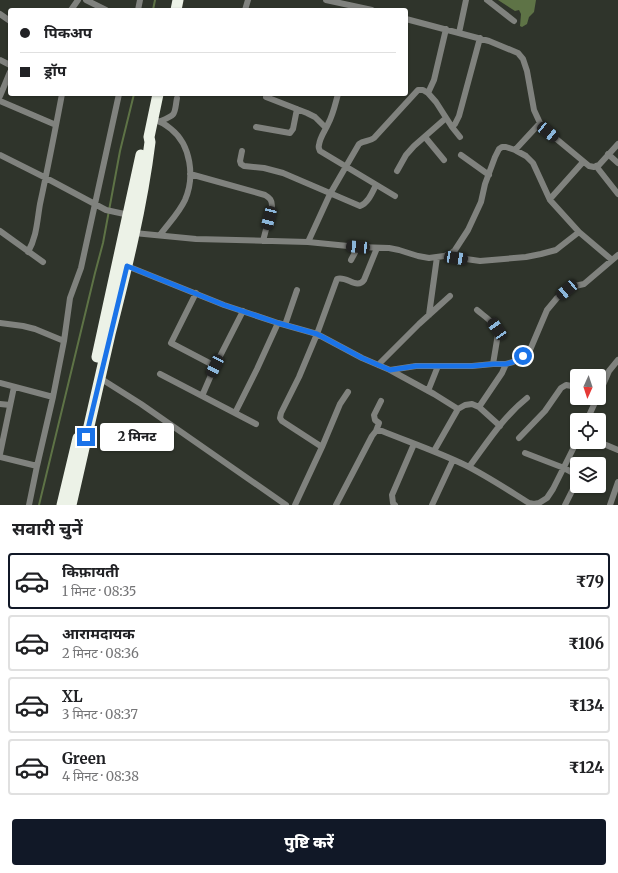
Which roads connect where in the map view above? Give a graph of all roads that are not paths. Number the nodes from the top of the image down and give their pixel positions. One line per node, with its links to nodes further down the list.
1 (86, 0): 6 (street)
2 (326, 0): 5 (street)
3 (466, 0): 11 (street)
4 (487, 0): 9 (street)
5 (356, 5): 7 (street)
6 (102, 8)
7 (366, 8)
8 (408, 20): 10 (street)
9 (514, 21)
10 (446, 29): 11 (street); 14 (street)
11 (459, 33): 12 (street)
12 (480, 38): 26 (street); 29 (street)
13 (8, 77): 15 (street)
14 (428, 93): 24 (street); 43 (street)
15 (0, 96)
16 (62, 96): 27 (street)
17 (120, 96): 54 (street)
18 (158, 96): 25 (highway)
19 (337, 96): 30 (street)
20 (266, 97): 23 (street)
21 (177, 98): 25 (street)
22 (0, 101): 27 (street)
23 (297, 109): 28 (street); 30 (street)
24 (446, 118): 29 (street); 32 (street)
25 (156, 120): 31 (highway); 46 (street)
26 (540, 123): 35 (street); 41 (street)
27 (56, 125): 48 (street)
28 (256, 127)
29 (452, 127): 33 (street)
30 (326, 128): 43 (street)
31 (149, 137): 55 (highway); 58 (highway)
32 (424, 137): 40 (street); 45 (street)
33 (460, 137)
34 (618, 144): 37 (street)
35 (515, 150): 47 (street); 53 (street)
36 (242, 151): 50 (street)
37 (608, 154): 42 (street); 44 (street)
38 (0, 155): 48 (street)
39 (461, 155): 47 (street)
40 (444, 160)
41 (583, 162): 44 (street); 53 (street)
42 (618, 163)
43 (346, 166): 49 (street); 50 (street)
44 (596, 166): 51 (street)
45 (397, 171)
46 (190, 174): 59 (street); 60 (street)
47 (489, 175): 66 (street)
48 (46, 178): 54 (street); 64 (street)
49 (376, 185): 50 (street); 52 (street)
50 (330, 194): 61 (street)
51 (618, 194)
52 (395, 196)
53 (550, 199): 57 (street)
54 (96, 204): 55 (street); 82 (street)
55 (125, 214): 128 (highway)
56 (0, 231): 64 (street)
57 (579, 232): 66 (street); 69 (street)
58 (134, 233): 59 (street); 71 (highway)
59 (160, 235): 60 (street)
60 (263, 241): 61 (street)
61 (308, 242): 62 (street)
62 (358, 247): 63 (street); 68 (street)
63 (377, 248): 67 (street); 81 (street)
64 (28, 252): 70 (street)
65 (618, 255): 69 (street)
66 (444, 256): 67 (street)
67 (437, 257): 77 (street)
68 (351, 260)
69 (612, 260): 85 (street)
70 (43, 262)
71 (127, 266): 73 (street); 91 (highway)
72 (297, 290): 80 (street)
73 (196, 293): 76 (street); 87 (street)
74 (450, 296): 77 (street)
75 (477, 310): 84 (street)
76 (243, 311): 79 (street); 87 (street)
77 (429, 315): 86 (street)
78 (0, 323): 82 (street)
79 (278, 323): 80 (street); 106 (street)
80 (285, 325): 81 (street)
81 (317, 334): 86 (street); 113 (street)
82 (64, 341): 99 (street)
83 (618, 360): 92 (street)
84 (493, 364): 85 (street); 88 (street)
85 (506, 364): 104 (street)
86 (378, 365): 89 (street)
87 (215, 366): 98 (street)
88 (438, 366): 89 (street); 96 (street)
89 (390, 370): 96 (street)
90 (160, 374): 98 (street)
91 (100, 379): 129 (highway); 130 (street)
92 (606, 379)
93 (0, 383): 95 (street)
94 (570, 386): 110 (street)
95 (14, 387): 99 (street); 103 (street)
96 (428, 391): 105 (street)
97 (348, 392): 113 (street)
98 (202, 396): 106 (street)
99 (53, 397): 120 (street)
100 (527, 398): 108 (street)
101 (381, 401): 109 (street)
102 (0, 404): 103 (street)
103 (10, 405): 118 (street)
104 (479, 407): 105 (street); 108 (street)
105 (458, 409): 116 (street)
106 (236, 413): 107 (street)
107 (256, 424)
108 (500, 426): 121 (street)
109 (376, 431): 111 (street); 132 (street)
110 (519, 438)
111 (414, 444): 116 (street); 133 (street)
112 (606, 445): 115 (street)
113 (322, 447): 131 (street)
114 (573, 449): 122 (street)
115 (618, 450)
116 (434, 451): 119 (street)
117 (525, 453): 122 (street)
118 (0, 456): 120 (street)
119 (453, 460): 121 (street); 134 (street)
120 (37, 466): 127 (street)
121 (469, 467): 126 (street)
122 (564, 468): 123 (street); 126 (street)
123 (570, 471)
124 (618, 482): 136 (street)
125 (572, 493): 135 (street)
126 (534, 504)
127 (29, 505)
128 (62, 505)
129 (70, 505)
130 (286, 505)
131 (295, 505)
132 (336, 505)
133 (395, 505)
134 (432, 505)
135 (566, 505)
136 (610, 505)

